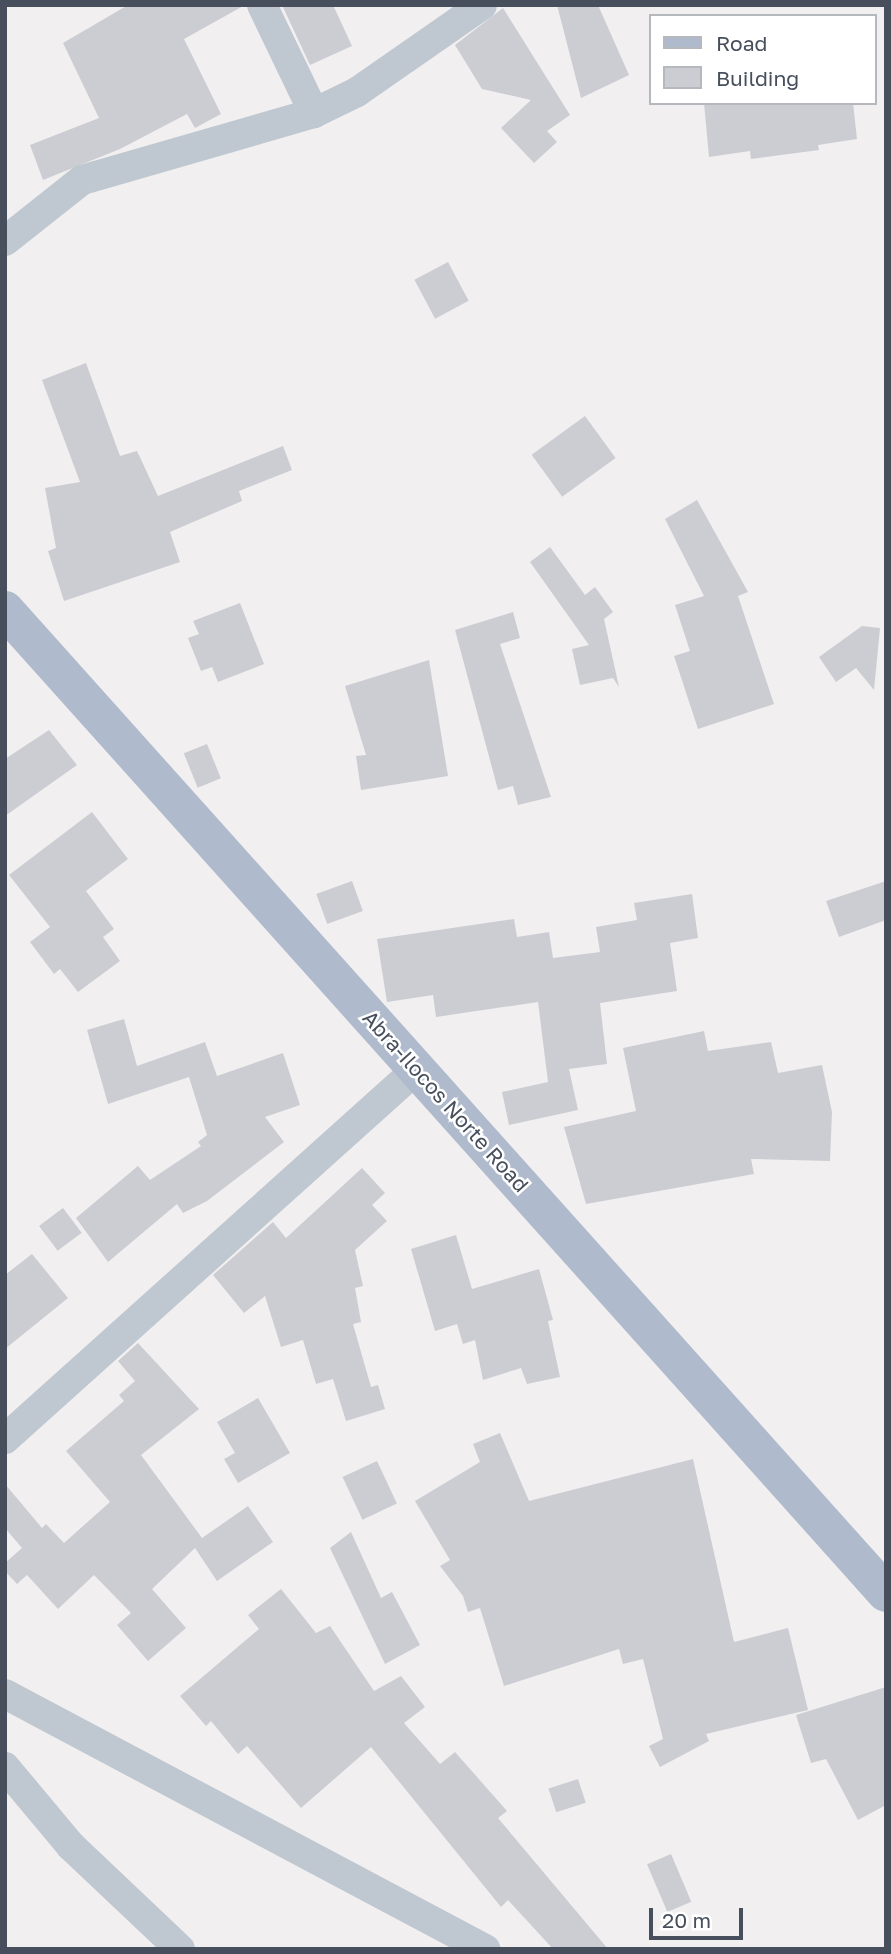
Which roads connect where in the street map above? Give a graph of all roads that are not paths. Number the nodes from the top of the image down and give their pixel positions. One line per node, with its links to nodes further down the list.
1 (262, 5): 3 (street)
2 (482, 5): 3 (street)
3 (314, 113): 4 (street)
4 (5, 241)
5 (5, 610): 6 (main road, Abra-Ilocos Norte Road)
6 (418, 1068): 7 (street); 8 (main road, Abra-Ilocos Norte Road)
7 (5, 1439)
8 (886, 1593)
9 (5, 1694): 12 (street)
10 (5, 1767): 11 (street)
11 (180, 1949)
12 (485, 1949)

